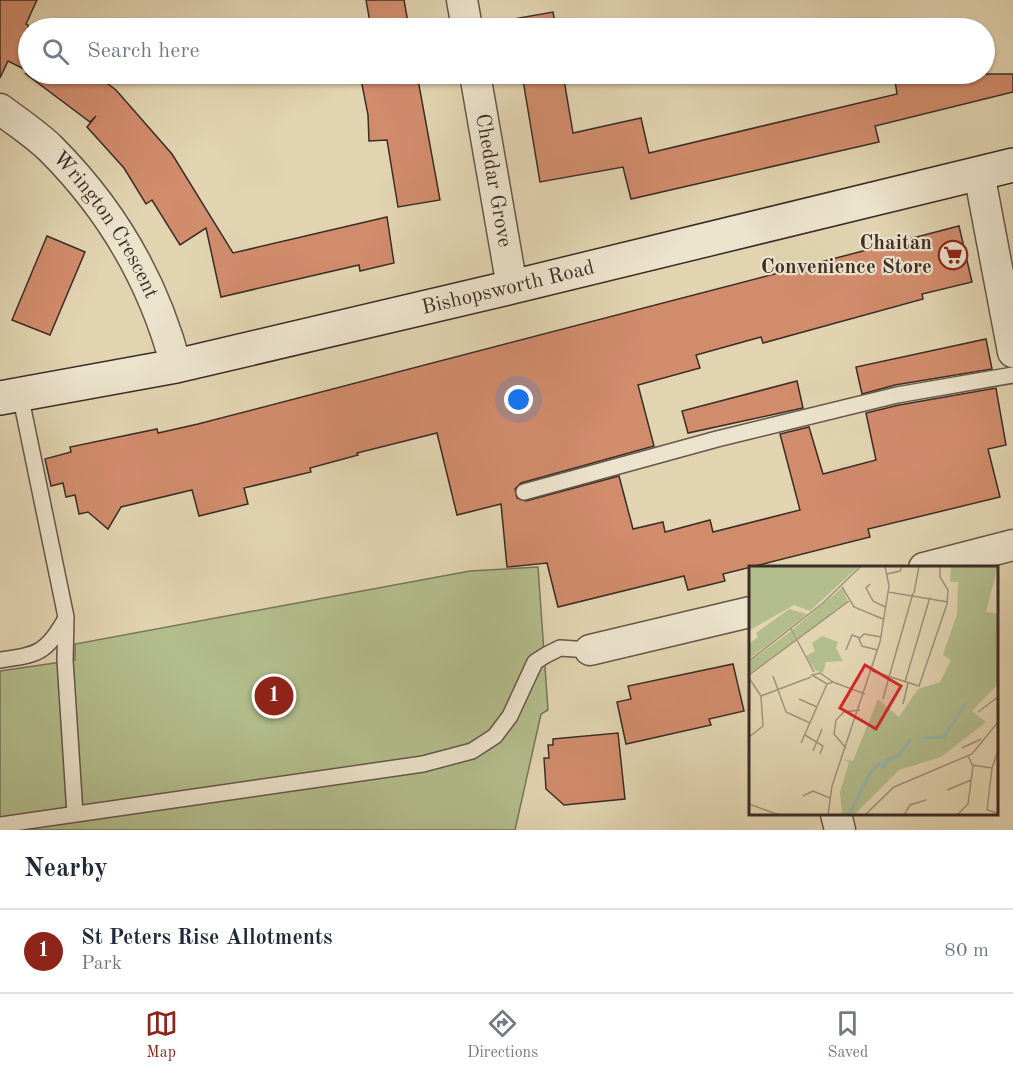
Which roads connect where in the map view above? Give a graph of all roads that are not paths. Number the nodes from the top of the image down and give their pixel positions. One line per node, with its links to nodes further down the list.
1 (462, 0): 2 (street)
2 (465, 18)
3 (477, 84): 7 (street, Cheddar Grove)
4 (0, 109): 9 (street, Wrington Crescent)
5 (1013, 165): 6 (street, Bishopsworth Road)
6 (979, 173): 7 (street, Bishopsworth Road); 8 (street)
7 (512, 288): 9 (street, Bishopsworth Road)
8 (1013, 352)
9 (176, 366): 11 (street, Bishopsworth Road)
10 (1013, 375): 12 (lane)
11 (10, 396): 16 (lane)
12 (524, 492)
13 (1013, 545): 14 (street)
14 (928, 566)
15 (749, 612): 17 (street)
16 (66, 617): 18 (lane); 19 (lane)
17 (590, 650): 19 (lane)
18 (0, 660)
19 (75, 814): 21 (lane)
20 (836, 815): 22 (street)
21 (0, 825)
22 (840, 830)

